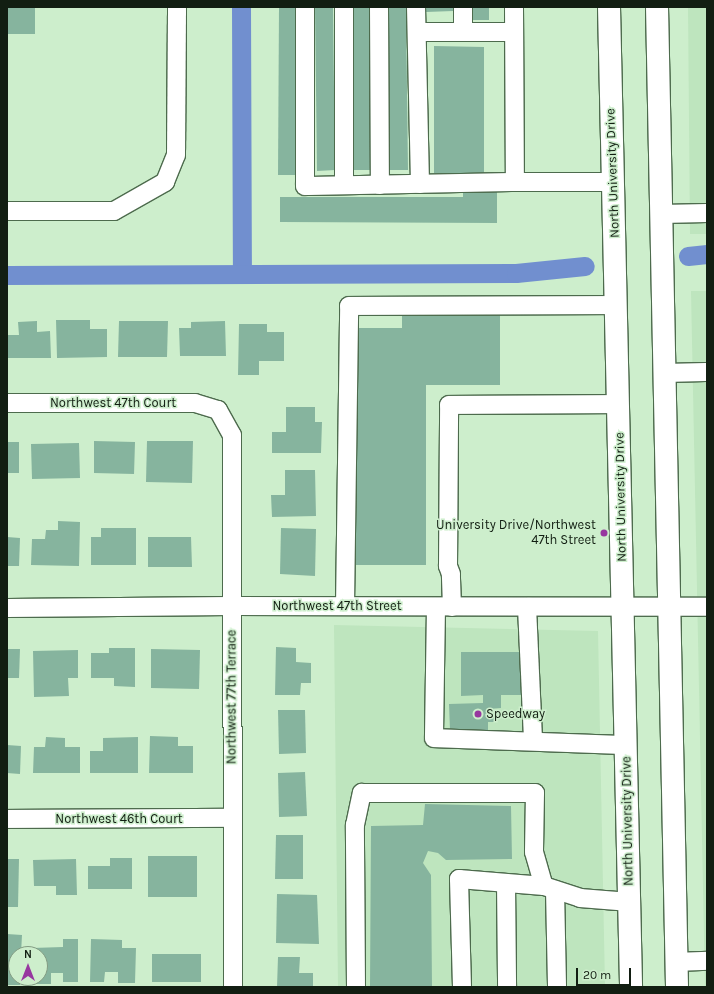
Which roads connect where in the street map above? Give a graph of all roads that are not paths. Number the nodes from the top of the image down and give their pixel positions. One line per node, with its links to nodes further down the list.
1 (177, 7): 18 (street)
2 (305, 7): 16 (street)
3 (344, 7): 16 (street)
4 (379, 7): 17 (street)
5 (416, 7): 10 (street)
6 (463, 7): 11 (street)
7 (514, 7): 12 (street)
8 (608, 7): 14 (main road, North University Drive)
9 (657, 7): 20 (main road)
10 (417, 32): 11 (street); 15 (street)
11 (463, 32): 12 (street)
12 (514, 32): 13 (street)
13 (515, 182): 14 (street); 15 (street)
14 (613, 182): 21 (main road, North University Drive)
15 (420, 184): 17 (street)
16 (344, 185): 17 (street)
17 (380, 185)
18 (7, 211)
19 (707, 213): 20 (street)
20 (661, 214): 23 (main road)
21 (616, 305): 25 (main road, North University Drive); 28 (street)
22 (707, 372): 23 (street)
23 (663, 373): 32 (main road)
24 (7, 403): 26 (street, Northwest 47th Court)
25 (619, 404): 29 (street); 31 (main road, North University Drive)
26 (218, 410): 27 (street, Northwest 77th Terrace)
27 (231, 606): 28 (street, Northwest 47th Street); 34 (street, Northwest 47th Street); 37 (street, Northwest 77th Terrace)
28 (345, 606): 29 (street, Northwest 47th Street)
29 (444, 607): 30 (street, Northwest 47th Street); 35 (street)
30 (528, 607): 31 (street, Northwest 47th Street); 35 (street)
31 (624, 607): 32 (street, Northwest 47th Street); 36 (main road, North University Drive)
32 (668, 607): 33 (street, Northwest 47th Street); 43 (main road)
33 (707, 607)
34 (7, 608)
35 (534, 741): 36 (street)
36 (626, 745): 41 (main road, North University Drive)
37 (232, 818): 38 (street, Northwest 46th Court); 44 (street, Northwest 77th Terrace)
38 (7, 819)
39 (506, 883): 40 (street); 46 (street); 47 (street)
40 (550, 888): 41 (street); 45 (street); 48 (street)
41 (630, 902): 49 (main road, North University Drive)
42 (707, 961): 43 (street)
43 (676, 962): 50 (main road)
44 (233, 987)
45 (356, 987)
46 (462, 987)
47 (507, 987)
48 (557, 987)
49 (631, 987)
50 (677, 987)

